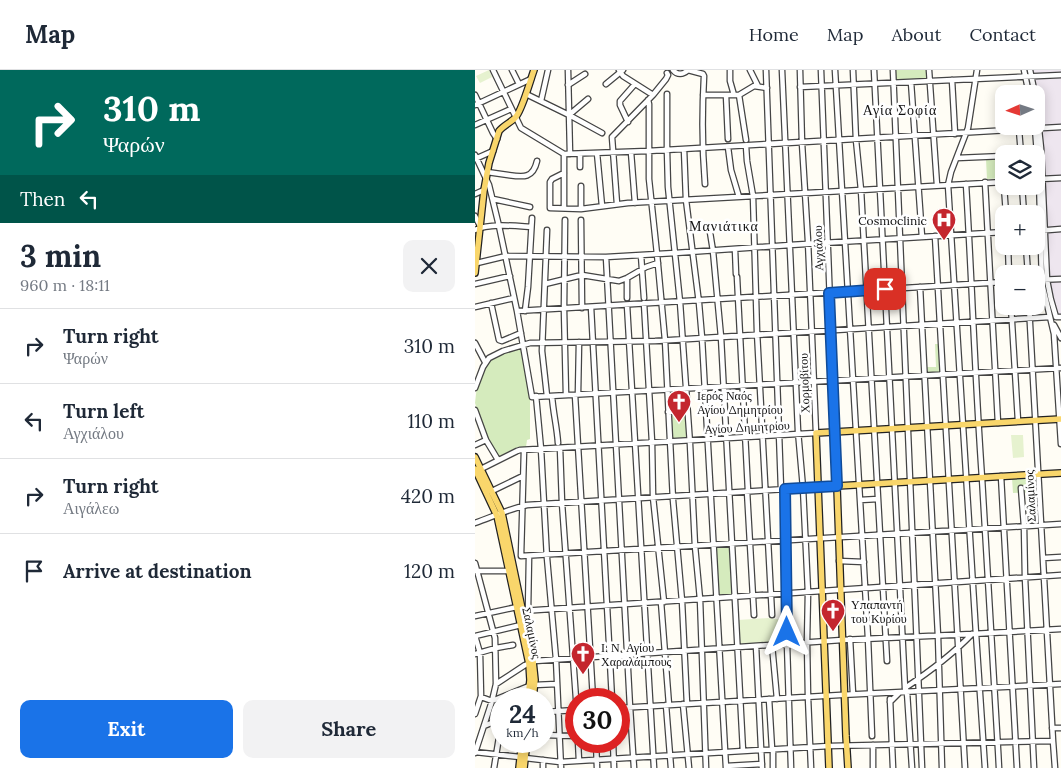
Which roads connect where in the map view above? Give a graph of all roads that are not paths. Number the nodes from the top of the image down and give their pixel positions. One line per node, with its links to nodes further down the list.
1 (493, 70): 44 (street)
2 (512, 70): 31 (street)
3 (548, 70): 54 (street)
4 (568, 70): 36 (street)
5 (688, 70): 21 (street); 49 (street)
6 (730, 70): 51 (street)
7 (750, 70): 40 (street)
8 (766, 70): 43 (street)
9 (782, 70): 79 (street)
10 (800, 70): 42 (street, Χορμοβίτου)
11 (821, 70): 41 (street, Αγχιάλου)
12 (835, 70): 37 (street)
13 (853, 70): 34 (street)
14 (874, 70): 35 (street)
15 (893, 70): 29 (street)
16 (929, 70): 28 (street)
17 (977, 70): 26 (street)
18 (1024, 70): 25 (street)
19 (1030, 70): 25 (street)
20 (620, 71): 32 (street); 33 (street)
21 (669, 71): 48 (street)
22 (532, 73): 31 (street); 45 (main road)
23 (1058, 73): 25 (street)
24 (585, 74): 36 (street)
25 (1029, 76): 26 (street); 38 (street); 39 (street)
26 (976, 79): 27 (street); 66 (street)
27 (952, 80): 28 (street); 67 (street)
28 (930, 81): 30 (street); 68 (street)
29 (894, 82): 30 (street); 35 (street); 71 (street)
30 (911, 82): 69 (street)
31 (519, 84): 44 (street)
32 (605, 84)
33 (635, 84): 48 (street); 60 (street)
34 (854, 84): 35 (street); 37 (street); 75 (street)
35 (875, 84): 72 (street)
36 (568, 85): 57 (street)
37 (836, 85): 41 (street); 77 (street)
38 (1029, 85)
39 (1032, 85)
40 (758, 86): 43 (street); 51 (street)
41 (821, 86): 42 (street); 76 (street, Αγχιάλου)
42 (800, 87): 78 (street, Χορμοβίτου)
43 (767, 88): 80 (street)
44 (503, 91): 55 (street); 56 (street)
45 (526, 94): 54 (street); 58 (main road)
46 (667, 94): 86 (street)
47 (475, 95): 55 (street)
48 (653, 95): 53 (street)
49 (703, 95): 50 (street); 84 (street)
50 (726, 95): 51 (street); 73 (street)
51 (737, 95): 74 (street)
52 (588, 99): 57 (street)
53 (648, 100): 60 (street); 83 (street)
54 (541, 101): 57 (street)
55 (477, 104): 59 (street)
56 (511, 109): 58 (street); 59 (street)
57 (569, 114): 65 (street); 92 (street)
58 (515, 118): 70 (main road); 91 (street)
59 (486, 120): 61 (street); 70 (street)
60 (628, 122): 90 (street)
61 (475, 125)
62 (1061, 127): 63 (street)
63 (1045, 128)
64 (995, 131): 66 (street)
65 (601, 133)
66 (967, 133): 67 (street); 96 (street)
67 (955, 134): 68 (street)
68 (934, 135): 69 (street); 107 (street)
69 (915, 136): 71 (street); 110 (street)
70 (496, 137): 87 (main road)
71 (896, 137): 72 (street); 112 (street)
72 (877, 138): 75 (street); 111 (street)
73 (728, 139)
74 (746, 140)
75 (856, 140): 77 (street); 114 (street)
76 (823, 141): 77 (street); 78 (street); 116 (street, Αγχιάλου)
77 (839, 141): 115 (street)
78 (802, 142): 79 (street); 117 (street, Χορμοβίτου)
79 (785, 144): 80 (street); 119 (street)
80 (768, 145): 81 (street); 120 (street)
81 (746, 146): 82 (street); 121 (street)
82 (728, 147): 84 (street); 122 (street)
83 (648, 148): 86 (street); 88 (street); 126 (street)
84 (703, 148): 85 (street); 105 (street)
85 (684, 149): 86 (street); 124 (street)
86 (667, 150): 125 (street)
87 (493, 151): 95 (street); 100 (main road)
88 (631, 152): 90 (street); 127 (street)
89 (597, 153): 90 (street); 93 (street); 129 (street)
90 (613, 153): 128 (street)
91 (564, 154): 92 (street); 99 (street)
92 (570, 154): 93 (street)
93 (580, 154): 98 (street)
94 (995, 156): 96 (street)
95 (475, 158): 100 (street)
96 (957, 158): 108 (street)
97 (537, 161): 100 (street)
98 (580, 167)
99 (564, 173): 131 (street); 131 (street)
100 (486, 176): 113 (main road); 123 (street)
101 (1061, 178): 102 (street)
102 (1045, 179)
103 (985, 182): 104 (street); 106 (street); 144 (street)
104 (995, 182)
105 (705, 184)
106 (966, 184): 108 (street); 146 (street)
107 (937, 185): 108 (street); 110 (street)
108 (948, 185): 148 (street)
109 (581, 186): 132 (street)
110 (919, 186): 112 (street); 149 (street)
111 (880, 188): 112 (street); 114 (street); 152 (street)
112 (898, 188): 150 (street)
113 (484, 190): 118 (street); 139 (main road)
114 (861, 190): 115 (street); 151 (street)
115 (842, 191): 116 (street); 153 (street)
116 (825, 192): 117 (street); 154 (street, Αγχιάλου)
117 (806, 193): 119 (street); 155 (street, Χορμοβίτου)
118 (475, 194)
119 (788, 194): 120 (street); 156 (street)
120 (771, 195): 121 (street); 157 (street)
121 (753, 196): 122 (street); 158 (street)
122 (739, 197): 124 (street)
123 (493, 199): 130 (street); 137 (street)
124 (686, 200): 125 (street); 161 (street)
125 (669, 201): 126 (street); 163 (street)
126 (651, 202): 127 (street); 162 (street)
127 (635, 203): 128 (street)
128 (617, 204): 129 (street)
129 (602, 206): 132 (street)
130 (530, 207)
131 (563, 208): 132 (street)
132 (581, 208)
133 (475, 216): 139 (street)
134 (532, 218): 140 (street)
135 (565, 220): 169 (street)
136 (581, 220): 170 (street)
137 (499, 226): 139 (street); 140 (street); 165 (street)
138 (709, 226): 160 (street)
139 (478, 228): 172 (main road)
140 (531, 228): 166 (street)
141 (1061, 229): 143 (street)
142 (547, 230): 168 (street)
143 (1045, 230)
144 (988, 233): 145 (street); 146 (street); 182 (street)
145 (995, 233)
146 (969, 234): 148 (street); 186 (street)
147 (935, 236): 148 (street); 149 (street); 188 (street)
148 (951, 236): 187 (street)
149 (922, 237): 150 (street)
150 (901, 238): 152 (street); 190 (street)
151 (864, 240): 152 (street); 153 (street); 192 (street)
152 (882, 240): 191 (street)
153 (845, 242): 154 (street); 193 (street)
154 (827, 243): 155 (street); 194 (street, Αγχιάλου)
155 (808, 244): 156 (street); 195 (street, Χορμοβίτου)
156 (790, 245): 157 (street); 196 (street)
157 (773, 246): 158 (street); 197 (street)
158 (755, 247): 159 (street); 198 (street)
159 (735, 249): 160 (street); 201 (street)
160 (713, 250): 161 (street); 203 (street)
161 (693, 252): 163 (street); 204 (street)
162 (657, 254): 163 (street); 164 (street); 171 (street)
163 (675, 254): 206 (street)
164 (641, 255): 167 (street); 173 (street)
165 (506, 256): 166 (street); 172 (street); 176 (street)
166 (529, 256): 168 (street); 217 (street)
167 (607, 256): 170 (street); 180 (street)
168 (546, 257): 169 (street); 185 (street)
169 (564, 257): 170 (street); 178 (street)
170 (582, 257): 175 (street)
171 (658, 263): 173 (street); 208 (street)
172 (476, 264): 174 (main road)
173 (642, 269): 177 (street); 205 (street)
174 (475, 272)
175 (582, 275): 178 (street); 180 (street); 213 (street)
176 (510, 276): 184 (street); 199 (street)
177 (627, 278): 180 (street); 200 (street)
178 (564, 279): 185 (street); 214 (street)
179 (1061, 279): 181 (street)
180 (607, 280): 210 (street)
181 (1045, 280): 221 (street)
182 (991, 283): 183 (street); 186 (street); 224 (street)
183 (995, 283)
184 (475, 284)
185 (545, 284): 215 (street)
186 (971, 284): 187 (street); 225 (street)
187 (954, 285): 188 (street); 226 (street)
188 (938, 286): 189 (street); 227 (street)
189 (920, 287): 190 (street); 228 (street)
190 (903, 288): 191 (street); 229 (street)
191 (885, 289): 192 (street); 230 (street)
192 (867, 290): 193 (street); 231 (street)
193 (848, 292): 194 (street); 232 (street)
194 (829, 293): 195 (street); 233 (street, Αγχιάλου)
195 (810, 294): 196 (street); 234 (street, Χορμοβίτου)
196 (792, 295): 197 (street); 236 (street)
197 (775, 296): 198 (street); 237 (street)
198 (756, 297): 201 (street); 238 (street)
199 (514, 298): 207 (street); 216 (street)
200 (627, 298)
201 (738, 298): 203 (street); 239 (street)
202 (1045, 298): 220 (street)
203 (717, 299): 204 (street); 240 (street)
204 (699, 300): 206 (street); 241 (street)
205 (644, 301): 208 (street); 209 (street); 245 (street)
206 (680, 302): 208 (street); 243 (street)
207 (491, 303): 211 (street); 235 (street)
208 (662, 303): 244 (street)
209 (627, 305): 210 (street); 249 (street)
210 (608, 306): 212 (street); 248 (street)
211 (475, 307)
212 (591, 307): 213 (street); 247 (street)
213 (582, 308): 214 (street)
214 (564, 309): 215 (street); 252 (street)
215 (545, 310): 217 (street); 251 (street)
216 (517, 311): 217 (street); 235 (street)
217 (525, 311)
218 (1012, 315): 223 (street)
219 (1030, 315): 222 (street, Σαλαμίνος)
220 (1050, 317): 222 (street); 242 (street); 255 (street)
221 (1059, 317)
222 (1030, 319): 223 (street); 256 (street, Σαλαμίνος)
223 (1012, 320): 224 (street); 257 (street)
224 (993, 321): 225 (street); 258 (street)
225 (973, 322): 226 (street); 259 (street)
226 (956, 323): 227 (street); 260 (street)
227 (940, 324): 228 (street); 261 (street)
228 (922, 325): 229 (street); 262 (street)
229 (904, 326): 230 (street); 263 (street)
230 (887, 327): 231 (street); 264 (street)
231 (869, 328): 232 (street); 265 (street)
232 (850, 329): 233 (street); 266 (street)
233 (831, 330): 234 (street); 267 (street, Αγχιάλου)
234 (812, 332): 236 (street); 268 (street, Χορμοβίτου)
235 (521, 333): 253 (street)
236 (794, 333): 237 (street); 269 (street)
237 (776, 334): 238 (street); 270 (street)
238 (757, 335): 239 (street); 271 (street)
239 (740, 336): 240 (street); 272 (street)
240 (721, 337): 241 (street); 273 (street)
241 (702, 338): 243 (street); 274 (street)
242 (1061, 338)
243 (683, 339): 244 (street); 276 (street)
244 (665, 340): 245 (street); 278 (street)
245 (646, 341): 249 (street); 277 (street)
246 (579, 342): 247 (street); 252 (street); 282 (street)
247 (593, 342): 248 (street); 281 (street)
248 (610, 342): 249 (street); 280 (street)
249 (629, 342): 279 (street)
250 (475, 343): 254 (street)
251 (543, 343): 252 (street); 253 (street); 285 (street)
252 (565, 343): 283 (street)
253 (523, 345): 254 (street); 284 (street)
254 (485, 362): 275 (street)
255 (1059, 368): 256 (street); 289 (street)
256 (1033, 369): 257 (street); 290 (street, Σαλαμίνος)
257 (1015, 370): 258 (street); 291 (street)
258 (995, 371): 259 (street); 292 (street)
259 (976, 372): 260 (street); 293 (street)
260 (959, 373): 261 (street); 294 (street)
261 (943, 374): 262 (street); 295 (street)
262 (925, 375): 263 (street); 296 (street)
263 (906, 376): 264 (street); 297 (street)
264 (889, 377): 265 (street); 298 (street)
265 (871, 378): 266 (street); 299 (street)
266 (853, 379): 267 (street); 300 (street)
267 (833, 380): 268 (street); 301 (street, Αγχιάλου)
268 (814, 381): 269 (street); 302 (street, Χορμοβίτου)
269 (796, 382): 270 (street); 303 (street)
270 (777, 383): 271 (street); 304 (street)
271 (760, 384): 272 (street); 305 (street)
272 (742, 385): 273 (street); 306 (street)
273 (723, 386): 274 (street); 307 (street)
274 (704, 387): 276 (street); 308 (street)
275 (475, 388)
276 (685, 388): 278 (street); 287 (street)
277 (649, 390): 278 (street); 279 (street); 312 (street)
278 (667, 390): 288 (street)
279 (632, 391): 280 (street); 313 (street)
280 (613, 392): 281 (street); 314 (street)
281 (595, 393): 282 (street); 317 (street)
282 (576, 394): 283 (street); 319 (street)
283 (566, 395): 285 (street)
284 (534, 396): 285 (street); 320 (street)
285 (550, 396): 318 (street)
286 (475, 410): 309 (street)
287 (687, 411): 288 (street); 310 (street)
288 (668, 412): 311 (street)
289 (1061, 418): 290 (main road, Αγίου Δημητρίου); 315 (street)
290 (1036, 420): 291 (main road, Αγίου Δημητρίου); 326 (street, Σαλαμίνος)
291 (1018, 422): 292 (main road, Αγίου Δημητρίου)
292 (998, 423): 293 (main road, Αγίου Δημητρίου)
293 (979, 424): 294 (main road, Αγίου Δημητρίου); 329 (street)
294 (963, 425): 295 (main road, Αγίου Δημητρίου); 330 (street)
295 (946, 426): 296 (main road, Αγίου Δημητρίου); 331 (street)
296 (927, 427): 297 (main road, Αγίου Δημητρίου); 332 (street)
297 (909, 428): 298 (main road, Αγίου Δημητρίου); 333 (street)
298 (892, 429): 299 (main road, Αγίου Δημητρίου); 334 (street)
299 (874, 430): 300 (main road, Αγίου Δημητρίου); 335 (street)
300 (856, 431): 301 (main road, Αγίου Δημητρίου); 336 (street)
301 (835, 432): 302 (main road, Αγίου Δημητρίου); 337 (main road, Αγχιάλου)
302 (816, 433): 303 (street, Αγίου Δημητρίου); 338 (main road, Χορμοβίτου)
303 (799, 434): 304 (street, Αγίου Δημητρίου); 339 (street)
304 (779, 435): 305 (street, Αγίου Δημητρίου); 341 (street)
305 (762, 436): 306 (street, Αγίου Δημητρίου); 342 (street)
306 (745, 437): 307 (street, Αγίου Δημητρίου); 344 (street)
307 (726, 438): 308 (street, Αγίου Δημητρίου); 346 (street)
308 (707, 439): 310 (street, Αγίου Δημητρίου); 345 (street)
309 (486, 440): 316 (street); 323 (street)
310 (690, 440): 311 (street, Αγίου Δημητρίου); 347 (street)
311 (670, 441): 312 (street, Αγίου Δημητρίου); 348 (street)
312 (652, 442): 313 (street, Αγίου Δημητρίου); 349 (street)
313 (635, 443): 314 (street, Αγίου Δημητρίου); 350 (street)
314 (616, 444): 317 (street, Αγίου Δημητρίου); 351 (street)
315 (1061, 444)
316 (475, 445)
317 (598, 445): 319 (street, Αγίου Δημητρίου); 353 (street)
318 (559, 446): 319 (street, Αγίου Δημητρίου); 320 (street, Αγίου Δημητρίου); 356 (street)
319 (579, 446): 355 (street)
320 (541, 449): 321 (street, Αγίου Δημητρίου); 357 (street)
321 (524, 450): 323 (street, Αγίου Δημητρίου); 327 (street)
322 (475, 457): 324 (main road)
323 (498, 460): 324 (street, Αγίου Δημητρίου)
324 (477, 470): 343 (main road); 359 (main road)
325 (1061, 473): 326 (main road)
326 (1039, 474): 328 (main road); 362 (street, Σαλαμίνος)
327 (523, 476): 343 (street); 358 (street)
328 (1001, 476): 329 (main road); 364 (street)
329 (982, 477): 330 (main road); 365 (street)
330 (966, 478): 331 (main road); 366 (street)
331 (949, 479): 332 (main road); 367 (street)
332 (930, 480): 333 (main road); 368 (street)
333 (911, 481): 334 (main road); 369 (street)
334 (895, 482): 335 (main road); 370 (street)
335 (877, 483): 336 (main road); 352 (street)
336 (859, 484): 337 (main road); 354 (street)
337 (837, 486): 338 (street); 373 (main road, Αγχιάλου)
338 (818, 487): 339 (street); 374 (main road, Χορμοβίτου)
339 (803, 488): 341 (street); 375 (street)
340 (1021, 488): 363 (street)
341 (783, 489): 342 (street); 376 (street)
342 (766, 490): 344 (street); 377 (street)
343 (491, 491): 359 (main road)
344 (747, 491): 346 (street); 378 (street)
345 (711, 493): 346 (street); 347 (street); 380 (street)
346 (730, 493): 379 (street)
347 (692, 494): 348 (street); 381 (street)
348 (673, 495): 349 (street); 382 (street)
349 (653, 497): 350 (street); 383 (street)
350 (638, 498): 351 (street); 384 (street)
351 (619, 499): 353 (street); 385 (street)
352 (878, 499): 354 (street); 371 (street)
353 (601, 500): 355 (street); 386 (street)
354 (860, 500): 372 (street)
355 (582, 501): 356 (street); 387 (street)
356 (562, 503): 357 (street); 388 (street)
357 (545, 504): 358 (street); 389 (street)
358 (522, 506): 359 (street); 390 (street)
359 (500, 514): 360 (street); 397 (main road)
360 (475, 523)
361 (1061, 524): 362 (street)
362 (1041, 525): 363 (street); 392 (street, Σαλαμίνος)
363 (1024, 526): 364 (street); 400 (street)
364 (1004, 528): 365 (street); 401 (street)
365 (986, 529): 366 (street); 402 (street)
366 (969, 530): 367 (street); 403 (street)
367 (951, 531): 368 (street); 404 (street)
368 (933, 532): 369 (street); 405 (street)
369 (913, 533): 370 (street); 406 (street)
370 (897, 534): 371 (street); 407 (street)
371 (880, 535): 372 (street); 408 (street)
372 (862, 536): 373 (street); 394 (street)
373 (839, 538): 374 (street); 393 (main road, Αγχιάλου)
374 (820, 539): 375 (street); 411 (main road, Χορμοβίτου)
375 (805, 540): 376 (street); 412 (street)
376 (786, 541): 377 (street); 413 (street)
377 (768, 542): 378 (street); 414 (street)
378 (750, 543): 379 (street); 415 (street)
379 (732, 544): 380 (street); 416 (street)
380 (713, 545): 381 (street); 417 (street)
381 (695, 546): 382 (street); 418 (street)
382 (678, 547): 383 (street); 419 (street)
383 (659, 548): 384 (street); 420 (street)
384 (641, 550): 385 (street); 421 (street)
385 (621, 551): 386 (street); 422 (street)
386 (604, 552): 387 (street); 423 (street)
387 (585, 553): 388 (street); 425 (street)
388 (566, 554): 389 (street); 426 (street)
389 (547, 555): 390 (street); 427 (street)
390 (529, 556): 428 (street)
391 (1061, 557): 392 (street)
392 (1043, 558): 399 (street, Σαλαμίνος)
393 (839, 561): 394 (street); 410 (main road, Αγχιάλου)
394 (864, 562): 409 (street)
395 (475, 563): 396 (street)
396 (476, 571): 397 (street); 429 (street)
397 (511, 571): 424 (main road, Σαλαμίνος); 428 (main road, Σαλαμίνος)
398 (1061, 575): 399 (street)
399 (1044, 576): 400 (street); 435 (street, Σαλαμίνος)
400 (1025, 578): 401 (street); 438 (street)
401 (1006, 579): 402 (street); 437 (street)
402 (988, 580): 403 (street); 439 (street)
403 (973, 581): 404 (street); 440 (street)
404 (954, 582): 405 (street); 441 (street)
405 (935, 584): 406 (street); 443 (street)
406 (915, 585): 407 (street); 445 (street)
407 (900, 586): 408 (street); 444 (street)
408 (883, 587): 409 (street); 447 (street)
409 (865, 588): 410 (street); 446 (street)
410 (841, 590): 411 (street); 449 (main road, Αγχιάλου)
411 (822, 591): 412 (street); 450 (main road, Χορμοβίτου)
412 (808, 592): 413 (street); 451 (street)
413 (787, 594): 414 (street); 452 (street)
414 (771, 595): 415 (street); 431 (street)
415 (753, 596): 416 (street); 430 (street)
416 (735, 597): 417 (street); 458 (street)
417 (717, 598): 418 (street); 457 (street)
418 (700, 600): 419 (street); 461 (street)
419 (682, 601): 420 (street); 460 (street)
420 (663, 602): 421 (street); 462 (street)
421 (644, 603): 422 (street); 463 (street)
422 (624, 604): 423 (street); 465 (street)
423 (607, 606): 425 (street); 466 (street)
424 (517, 607): 428 (street); 429 (street); 433 (main road, Σαλαμίνος)
425 (588, 607): 426 (street); 467 (street)
426 (570, 608): 427 (street); 468 (street)
427 (551, 610): 428 (street); 469 (street)
428 (525, 611): 471 (main road, Σαλαμίνος)
429 (488, 612): 432 (street); 436 (street)
430 (754, 615)
431 (772, 615)
432 (475, 616)
433 (521, 625): 436 (street); 471 (main road, Σαλαμίνος)
434 (1061, 629): 435 (street)
435 (1047, 630): 438 (street); 476 (street, Σαλαμίνος)
436 (493, 631): 442 (street); 456 (street)
437 (1009, 632): 438 (street); 439 (street); 479 (street)
438 (1027, 632): 480 (street)
439 (991, 633): 440 (street); 481 (street)
440 (974, 634): 441 (street); 459 (street); 488 (street)
441 (957, 635): 443 (street); 459 (street)
442 (475, 636): 464 (street)
443 (938, 636): 445 (street); 472 (street)
444 (903, 637): 445 (street); 447 (street); 490 (street)
445 (917, 637): 473 (street)
446 (868, 638): 447 (street); 448 (street); 496 (street)
447 (886, 638): 470 (street)
448 (850, 639): 449 (street); 495 (street)
449 (842, 640): 450 (street); 497 (main road, Αγχιάλου)
450 (824, 641): 451 (street); 498 (main road, Χορμοβίτου)
451 (807, 642): 452 (street); 499 (street)
452 (787, 644): 454 (street); 502 (street)
453 (513, 645): 456 (street)
454 (772, 645): 455 (street); 501 (street)
455 (756, 646): 458 (street); 505 (street)
456 (496, 648): 464 (street); 474 (street)
457 (719, 648): 458 (street); 461 (street); 507 (street)
458 (738, 648): 506 (street)
459 (958, 648): 472 (street); 489 (street)
460 (683, 650): 461 (street); 462 (street); 510 (street)
461 (702, 650): 509 (street)
462 (665, 651): 463 (street); 511 (street)
463 (647, 652): 465 (street); 512 (street)
464 (477, 654): 500 (street)
465 (627, 654): 466 (street); 487 (street)
466 (609, 655): 467 (street); 486 (street)
467 (591, 657): 468 (street); 485 (street)
468 (574, 658): 469 (street); 484 (street)
469 (557, 659): 471 (street); 475 (street)
470 (887, 661)
471 (531, 662): 474 (street); 478 (main road, Σαλαμίνος)
472 (939, 663): 473 (street); 491 (street)
473 (919, 679): 490 (street); 492 (street)
474 (496, 684): 482 (street)
475 (557, 684): 478 (street); 516 (street)
476 (1050, 684): 477 (street); 480 (street); 522 (street, Σαλαμίνος)
477 (1061, 684)
478 (532, 686): 483 (street)
479 (1013, 686): 480 (street); 481 (street); 532 (street)
480 (1030, 686): 528 (street)
481 (994, 687): 488 (street); 531 (street)
482 (495, 688)
483 (527, 688)
484 (575, 688)
485 (592, 688)
486 (611, 688)
487 (629, 688)
488 (980, 688): 489 (street); 530 (street)
489 (961, 689): 491 (street); 534 (street)
490 (906, 690): 492 (street); 493 (street); 536 (street)
491 (939, 690): 492 (street); 533 (street)
492 (920, 691): 537 (street)
493 (899, 692): 494 (street); 508 (street)
494 (890, 693): 496 (street); 508 (street)
495 (853, 694): 496 (street); 497 (street)
496 (871, 694): 527 (street)
497 (844, 695): 498 (street); 538 (main road, Αγχιάλου)
498 (826, 696): 499 (street); 540 (main road, Χορμοβίτου)
499 (808, 697): 502 (street); 541 (street)
500 (481, 698): 504 (street); 518 (street)
501 (777, 698): 502 (street); 503 (street)
502 (789, 698): 542 (street)
503 (769, 699): 505 (street); 543 (street)
504 (490, 700)
505 (759, 700): 506 (street); 544 (street)
506 (741, 701): 507 (street); 545 (street)
507 (722, 702): 509 (street); 547 (street)
508 (890, 702): 535 (street)
509 (703, 703): 510 (street); 553 (street)
510 (685, 704): 511 (street); 555 (street)
511 (667, 705): 512 (street); 556 (street)
512 (650, 706): 513 (street); 557 (street)
513 (630, 707): 558 (street)
514 (490, 708): 519 (street)
515 (555, 711): 516 (street)
516 (558, 711): 517 (street); 525 (street)
517 (565, 711)
518 (475, 714): 519 (street)
519 (487, 719): 521 (street)
520 (490, 724): 521 (street)
521 (484, 726): 546 (street)
522 (1052, 728): 523 (street); 529 (street, Σαλαμίνος)
523 (1061, 728)
524 (555, 736): 525 (street)
525 (559, 736): 526 (street); 564 (street)
526 (565, 736)
527 (872, 736)
528 (1033, 741): 529 (street); 532 (street); 593 (street)
529 (1053, 741): 594 (street, Σαλαμίνος)
530 (983, 742): 531 (street); 534 (street); 590 (street)
531 (997, 742): 532 (street); 591 (street)
532 (1015, 742): 592 (street)
533 (942, 743): 534 (street); 537 (street); 588 (street)
534 (963, 743): 589 (street)
535 (892, 744): 536 (street); 539 (street); 585 (street)
536 (910, 744): 537 (street); 586 (street)
537 (922, 744): 587 (street)
538 (846, 745): 539 (street); 540 (street); 583 (main road, Αγχιάλου)
539 (873, 745): 584 (street)
540 (828, 746): 541 (street); 582 (main road, Χορμοβίτου)
541 (809, 747): 542 (street); 581 (street)
542 (791, 748): 543 (street); 580 (street)
543 (772, 749): 544 (street); 579 (street)
544 (761, 750): 545 (street); 565 (street)
545 (743, 751): 547 (street)
546 (475, 752): 554 (street)
547 (725, 752): 553 (street); 566 (street)
548 (523, 753): 559 (main road)
549 (524, 753): 559 (main road)
550 (579, 753): 563 (street)
551 (597, 753): 561 (street)
552 (613, 753): 560 (street)
553 (705, 753): 555 (street); 578 (street)
554 (496, 754): 559 (street); 567 (street)
555 (687, 754): 556 (street); 577 (street)
556 (670, 755): 557 (street); 576 (street)
557 (653, 756): 558 (street); 575 (street)
558 (633, 757): 560 (street); 574 (street)
559 (523, 758): 562 (street); 568 (main road); 569 (main road)
560 (613, 758): 561 (street); 573 (street)
561 (597, 759): 563 (street); 572 (street)
562 (543, 760): 564 (street); 570 (street)
563 (579, 761): 564 (street)
564 (561, 762): 571 (street)
565 (762, 766): 566 (street)
566 (726, 767)
567 (494, 768)
568 (519, 768)
569 (524, 768)
570 (543, 768)
571 (561, 768)
572 (597, 768)
573 (614, 768)
574 (634, 768)
575 (654, 768)
576 (671, 768)
577 (689, 768)
578 (706, 768)
579 (773, 768)
580 (791, 768)
581 (811, 768)
582 (829, 768)
583 (848, 768)
584 (873, 768)
585 (893, 768)
586 (912, 768)
587 (923, 768)
588 (942, 768)
589 (965, 768)
590 (985, 768)
591 (999, 768)
592 (1017, 768)
593 (1034, 768)
594 (1055, 768)

